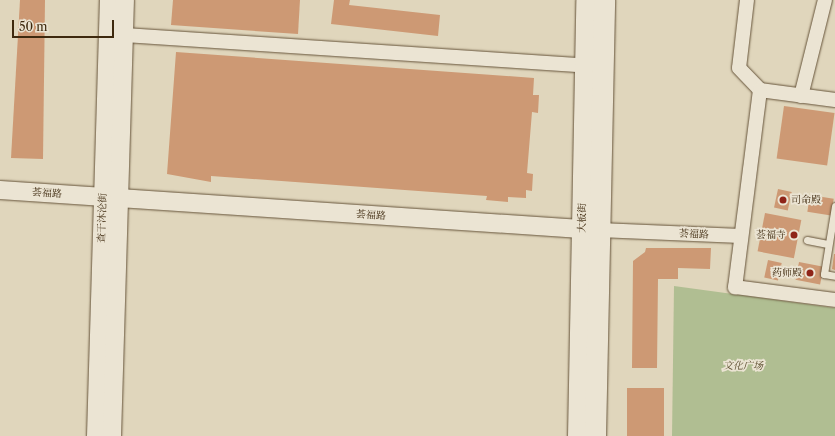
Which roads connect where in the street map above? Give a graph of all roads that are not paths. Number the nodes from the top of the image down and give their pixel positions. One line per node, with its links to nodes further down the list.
1 (109, 0): 13 (street, 查干沐沦街)
2 (125, 0): 7 (street, 查干沐沦街)
3 (586, 0): 8 (main road, 大板街)
4 (604, 0): 15 (main road, 大板街)
5 (747, 0): 9 (street)
6 (825, 0): 10 (street)
7 (124, 35): 8 (street); 13 (street, 查干沐沦街)
8 (585, 66): 15 (main road, 大板街)
9 (760, 90): 10 (street); 16 (street)
10 (801, 96): 11 (street)
11 (835, 100)
12 (0, 190): 13 (street, 荟福路)
13 (111, 198): 15 (street, 荟福路); 21 (street, 查干沐沦街); 22 (street, 查干沐沦街)
14 (835, 206): 18 (lane)
15 (591, 229): 16 (street, 荟福路); 23 (main road, 大板街); 24 (main road, 大板街)
16 (741, 236): 20 (street)
17 (807, 240): 18 (lane)
18 (828, 244): 19 (lane)
19 (835, 276)
20 (835, 300)
21 (96, 436)
22 (112, 436)
23 (578, 436)
24 (595, 436)

